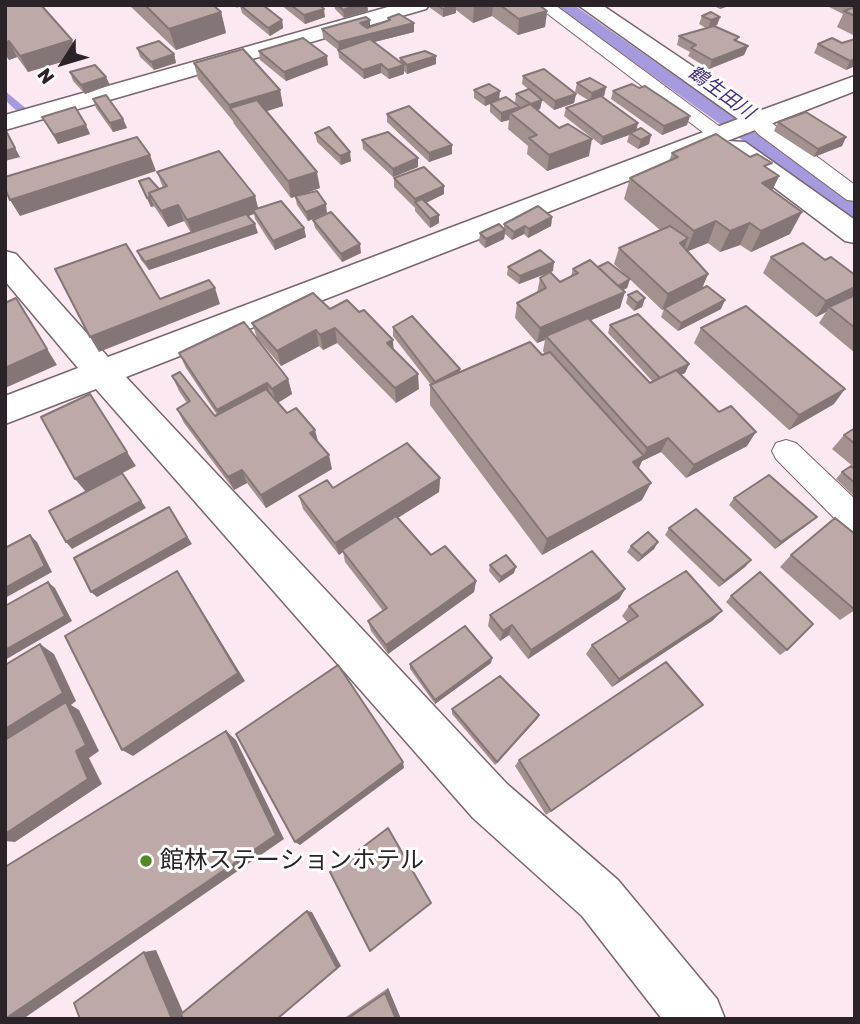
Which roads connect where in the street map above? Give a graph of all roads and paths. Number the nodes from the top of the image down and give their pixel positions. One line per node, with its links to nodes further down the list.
1 (419, 5): 5 (street)
2 (544, 5): 6 (lane)
3 (588, 5): 6 (street)
4 (855, 83): 6 (street)
5 (5, 123)
6 (738, 129): 7 (lane); 8 (street); 10 (street)
7 (855, 195)
8 (855, 234)
9 (5, 261): 10 (street)
10 (102, 373): 11 (street); 14 (street)
11 (5, 410)
12 (786, 451): 13 (lane)
13 (855, 519)
14 (697, 1019)

